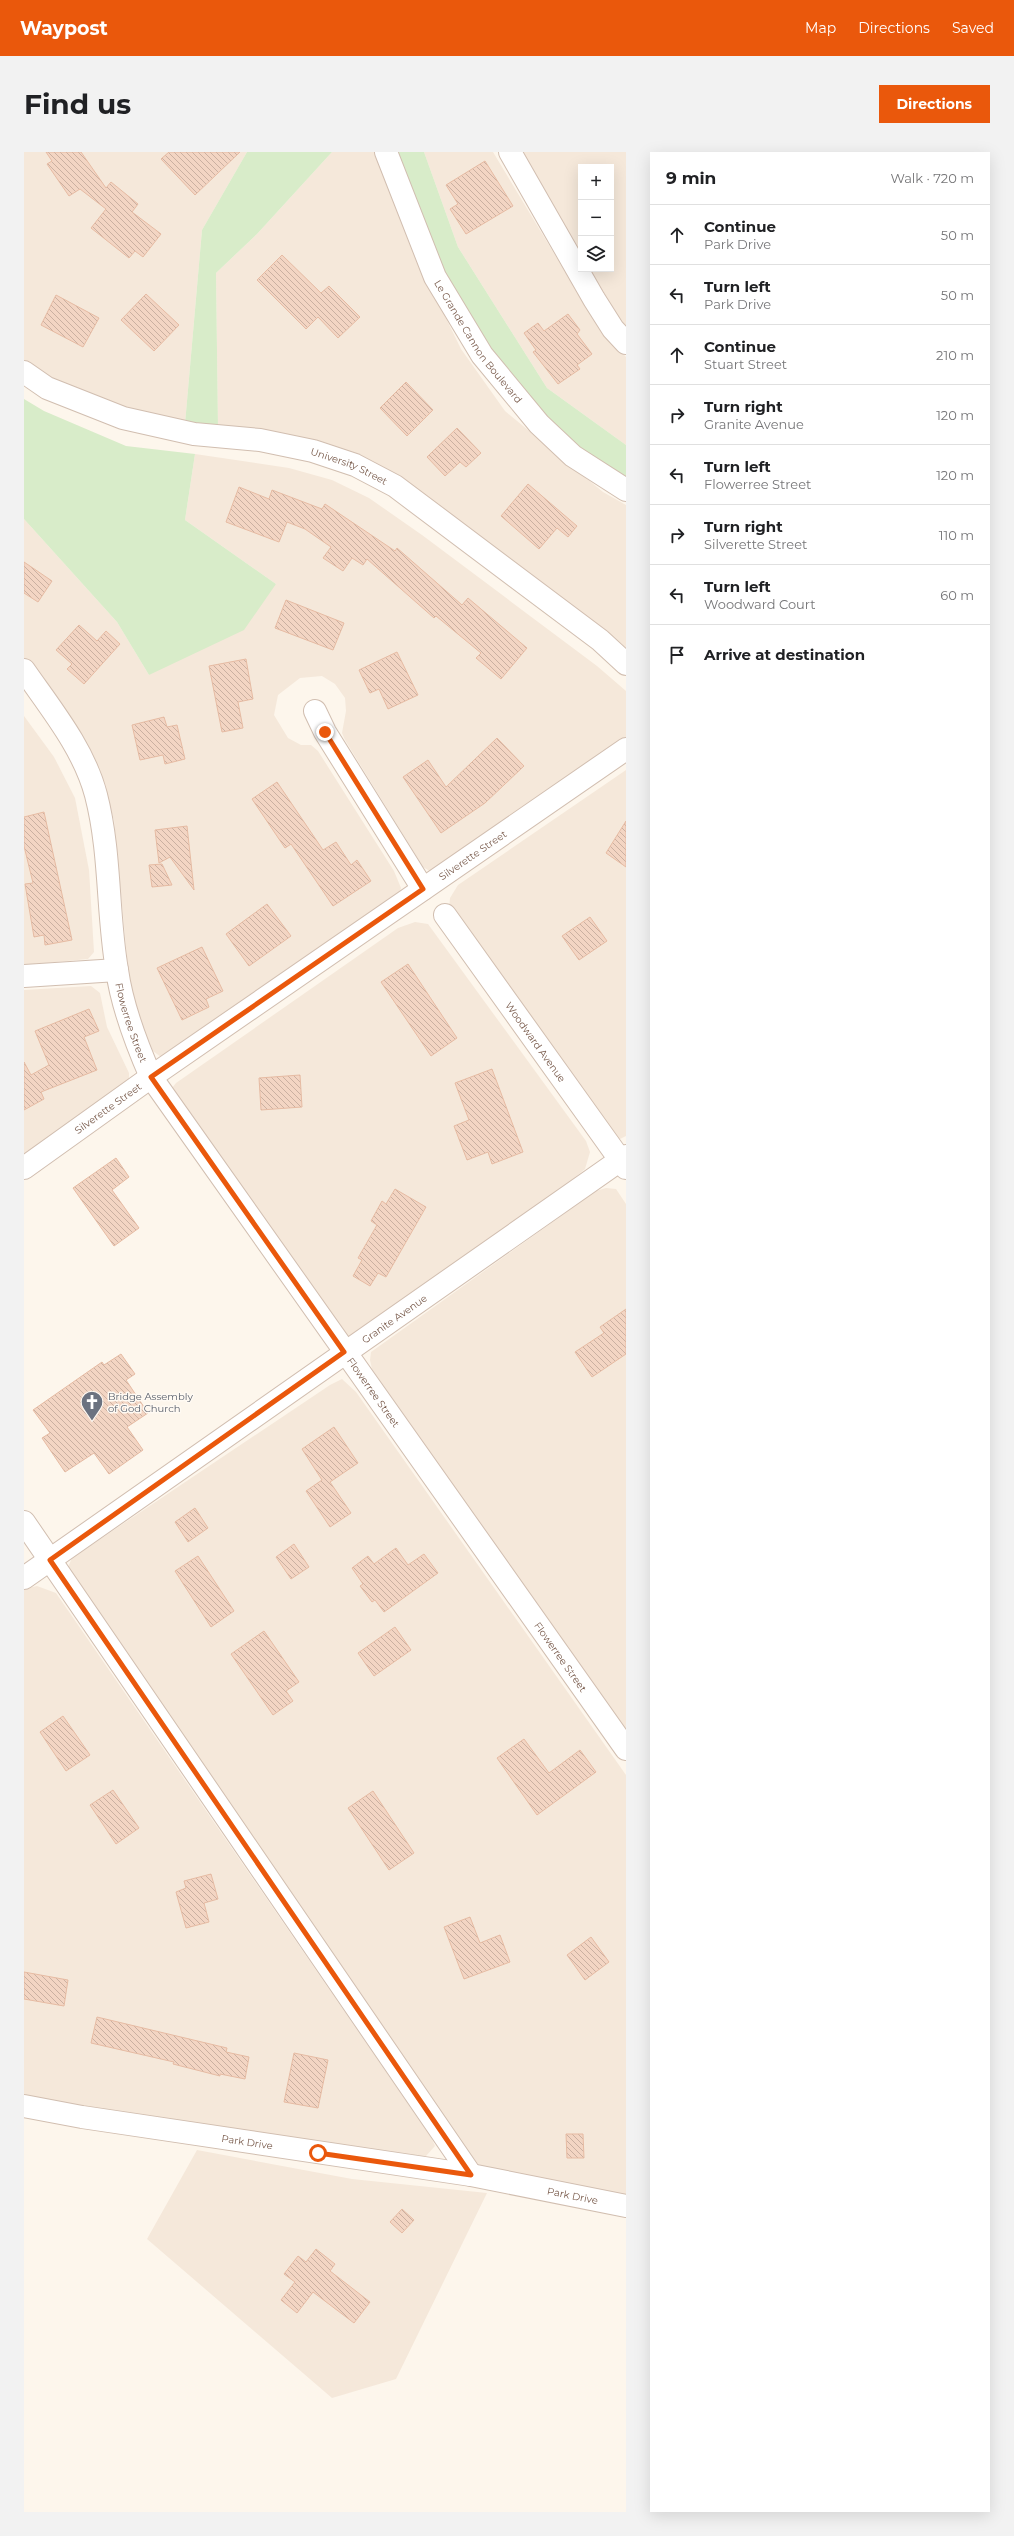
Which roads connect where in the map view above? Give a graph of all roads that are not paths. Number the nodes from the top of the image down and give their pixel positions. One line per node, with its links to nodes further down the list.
1 (386, 152): 5 (street, Le Grande Cannon Boulevard)
2 (510, 152): 3 (street)
3 (626, 343)
4 (24, 372): 6 (street, University Street)
5 (626, 490)
6 (626, 664)
7 (24, 670): 12 (street, Flowerree Street)
8 (315, 711): 10 (street)
9 (626, 749): 10 (street, Silverette Street)
10 (423, 889): 14 (street, Silverette Street)
11 (445, 915): 15 (street, Woodward Avenue)
12 (117, 970): 13 (street); 14 (street, Flowerree Street)
13 (24, 976)
14 (151, 1077): 16 (street, Silverette Street); 17 (street, Flowerree Street)
15 (624, 1162): 17 (street, Granite Avenue)
16 (24, 1168)
17 (344, 1352): 19 (street, Granite Avenue); 21 (street, Flowerree Street)
18 (24, 1522): 19 (street)
19 (50, 1560): 20 (street, Granite Avenue); 23 (street)
20 (24, 1578)
21 (626, 1749)
22 (24, 2106): 23 (street, Park Drive)
23 (471, 2175): 24 (street, Park Drive)
24 (626, 2206)

